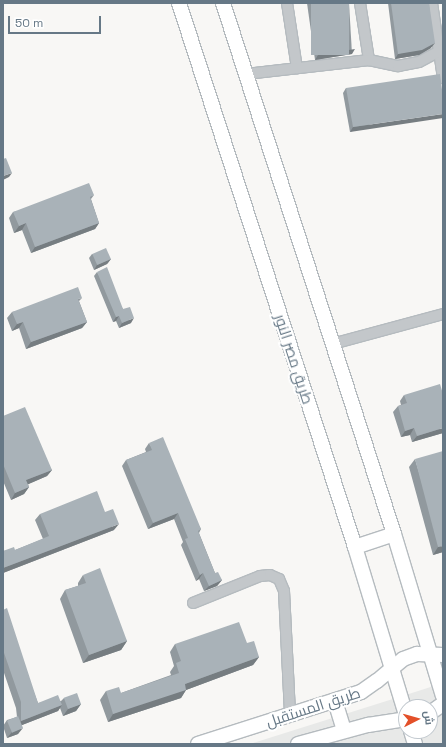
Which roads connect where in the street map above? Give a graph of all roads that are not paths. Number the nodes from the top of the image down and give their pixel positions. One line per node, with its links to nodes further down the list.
1 (179, 3): 14 (street, طريق مصر النور)
2 (223, 3): 9 (street)
3 (287, 3): 8 (street)
4 (360, 3): 7 (street)
5 (432, 3): 6 (street)
6 (441, 50): 7 (street); 10 (street)
7 (369, 60): 8 (street)
8 (297, 68): 9 (street)
9 (246, 74): 12 (street)
10 (443, 78)
11 (443, 314): 12 (street)
12 (332, 344): 13 (street)
13 (394, 534): 14 (street); 16 (street)
14 (355, 547): 17 (street, طريق مصر النور)
15 (193, 603): 21 (street)
16 (437, 654): 17 (street, طريق المستقبل); 18 (street)
17 (392, 669): 19 (street, طريق مصر النور); 20 (street, طريق المستقبل)
18 (443, 696)
19 (401, 699)
20 (335, 701): 21 (street, طريق المستقبل); 23 (street)
21 (290, 714): 24 (street, طريق المستقبل)
22 (398, 721): 23 (street, طريق المستقبل)
23 (344, 731): 25 (street, طريق المستقبل)
24 (198, 744)
25 (298, 744)

